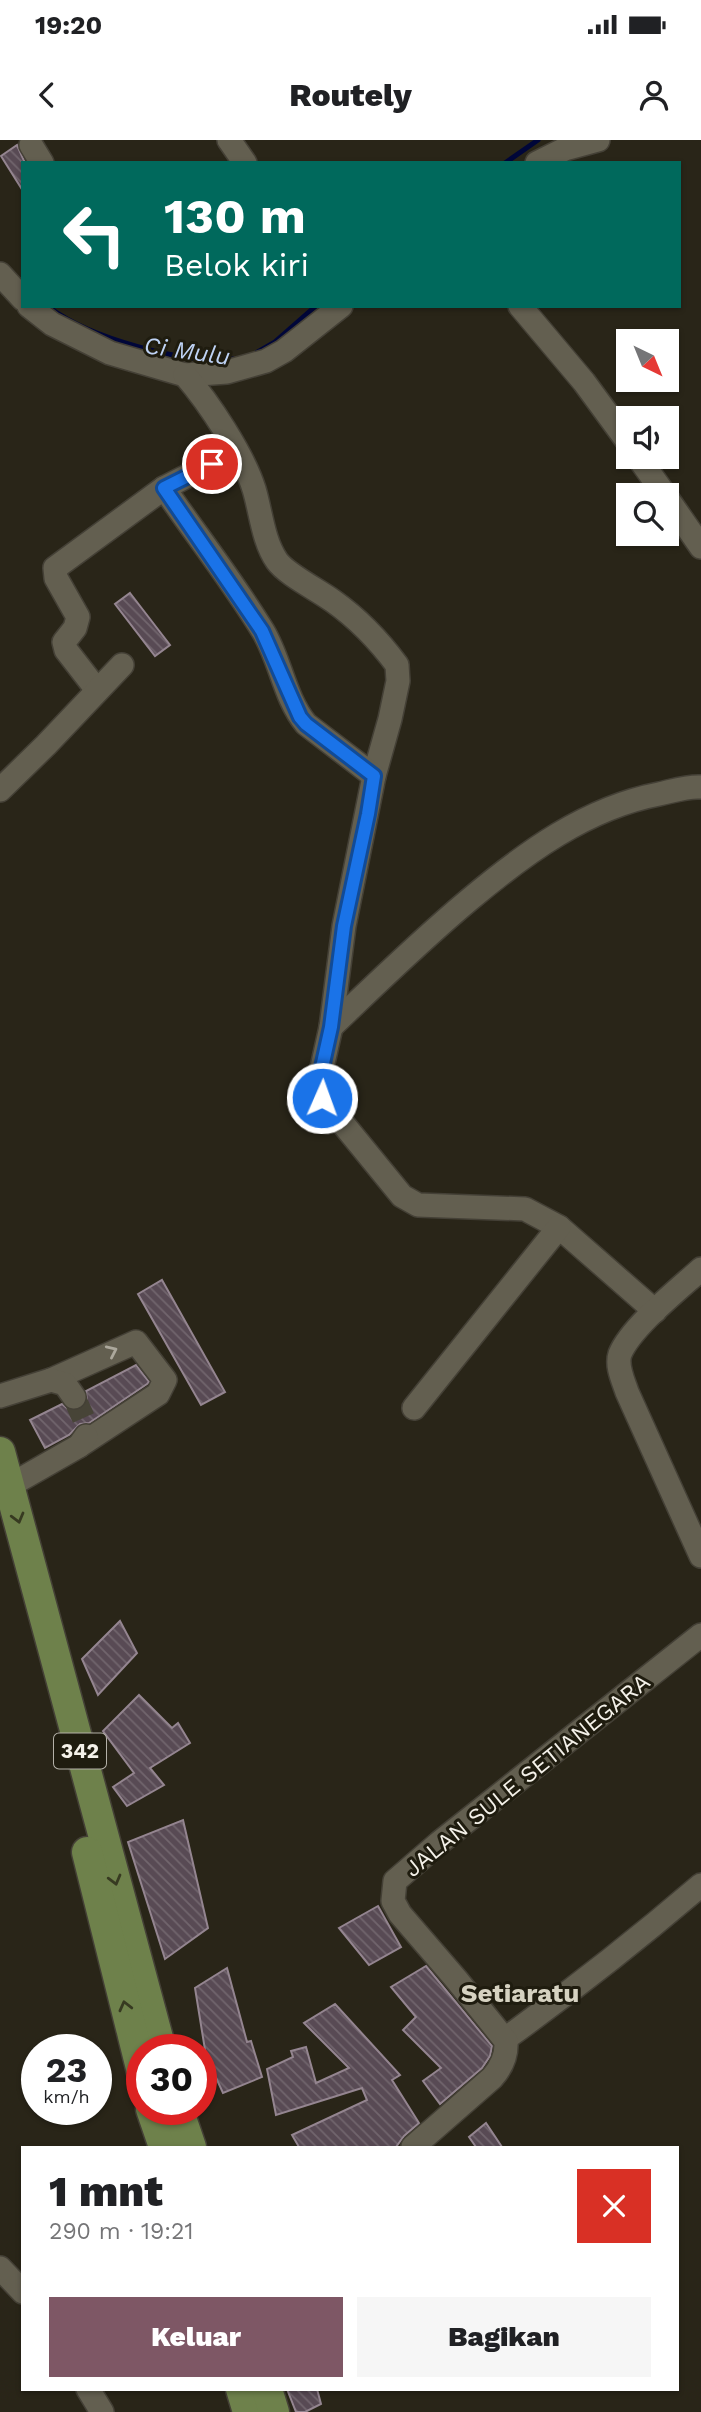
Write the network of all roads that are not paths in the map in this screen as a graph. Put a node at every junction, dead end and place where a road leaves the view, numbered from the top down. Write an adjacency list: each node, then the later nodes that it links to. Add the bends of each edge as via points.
1 (229, 140): 3 (street)
2 (591, 141): 4 (street)
3 (245, 161)
4 (541, 161)
5 (0, 274): 6 (street)
6 (21, 297)
7 (32, 308): 10 (street, via 52,324 110,353)
8 (338, 308): 10 (street, via 266,361 227,372)
9 (522, 308): 11 (street)
10 (185, 375): 12 (street)
11 (616, 426)
12 (236, 451): 13 (street); 18 (street, via 253,487 275,559 347,612 397,665 398,681)
13 (164, 488): 17 (street, via 54,570 78,617 64,642 66,650); 18 (street, via 262,631 300,717)
14 (679, 515): 15 (street)
15 (701, 547)
16 (122, 665): 17 (street)
17 (97, 690): 20 (street)
18 (374, 776): 21 (street, via 344,926)
19 (701, 787): 21 (street, via 639,797 552,837 419,942)
20 (0, 790)
21 (331, 1027): 22 (street, via 319,1081 322,1098 402,1196 428,1206 516,1207)
22 (559, 1227): 24 (street); 28 (street)
23 (701, 1269): 24 (street)
24 (655, 1311): 32 (street, via 620,1354 620,1370)
25 (51, 1380): 26 (street); 27 (street, via 65,1384); 30 (street, one-way to 30, via 136,1342 165,1380 158,1394 83,1436)
26 (0, 1396)
27 (74, 1397)
28 (414, 1408)
29 (0, 1452): 30 (main road, 342)
30 (9, 1486): 36 (main road, 342, one-way to 36)
31 (0, 1533): 35 (main road, 342, one-way to 31)
32 (701, 1556)
33 (701, 1635): 37 (street, JALAN SULE SETIANEGARA, via 395,1881 393,1901 400,1914)
34 (701, 1885): 37 (street)
35 (132, 2034)
36 (157, 2034)
37 (505, 2039): 42 (street, via 499,2070)
38 (156, 2125): 40 (main road)
39 (183, 2125): 41 (main road)
40 (164, 2146)
41 (191, 2146)
42 (414, 2146)
43 (0, 2268): 44 (street)
44 (21, 2290)
45 (89, 2391): 48 (street)
46 (242, 2391): 49 (main road)
47 (268, 2391): 50 (main road)
48 (103, 2412)
49 (248, 2412)
50 (274, 2412)

